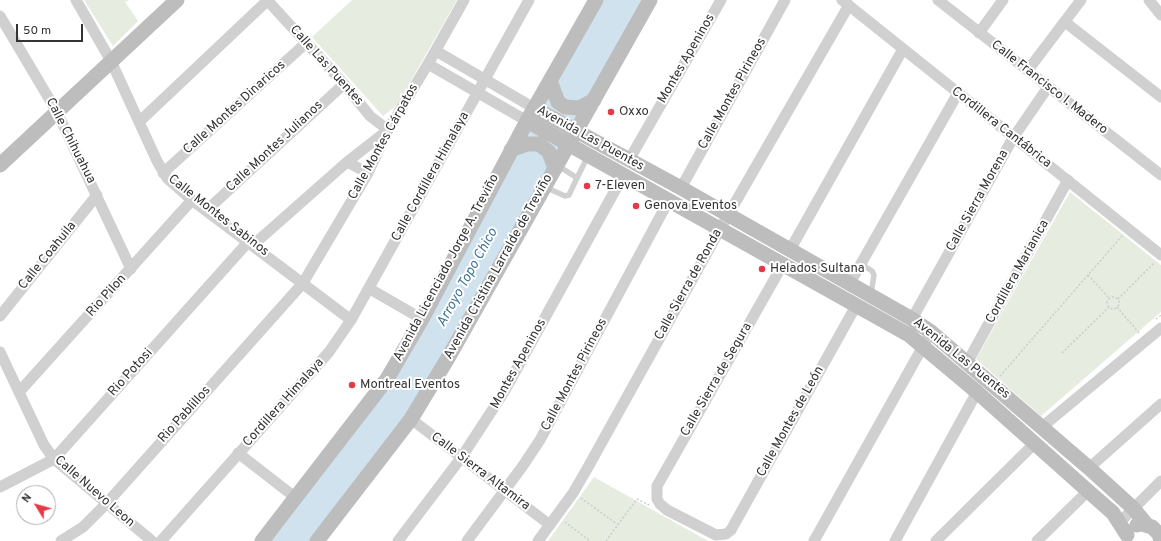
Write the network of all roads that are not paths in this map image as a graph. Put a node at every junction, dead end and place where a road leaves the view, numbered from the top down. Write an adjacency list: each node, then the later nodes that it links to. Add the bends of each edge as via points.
1 (76, 0): 22 (street, Calle Montes Sabinos)
2 (177, 0): 22 (main road)
3 (267, 0): 19 (street, Calle Las Puentes); 35 (street)
4 (464, 0): 21 (street, Calle Montes Cárpatos)
5 (529, 0): 25 (street, Calle Cordillera Himalaya)
6 (596, 0): 28 (main road, Avenida Licenciado Jorge A. Treviño)
7 (650, 0): 32 (main road, Avenida Cristina Larralde de Treviño)
8 (721, 0): 43 (street, Montes Apeninos)
9 (786, 0): 54 (street, Calle Montes Pirineos)
10 (938, 0): 18 (street, Calle Francisco I. Madero)
11 (1003, 0): 18 (street)
12 (1081, 0): 17 (street)
13 (1149, 0): 15 (street)
14 (846, 3): 20 (street, Cordillera Cantábrica); 59 (street, Calle Sierra de Ronda)
15 (1161, 15)
16 (0, 16): 34 (street, Calle Chihuahua)
17 (1065, 22): 24 (street); 31 (street)
18 (979, 33): 24 (street, Calle Francisco I. Madero)
19 (306, 43): 26 (street, Calle Las Puentes); 47 (street, Calle Montes Dinaricos)
20 (903, 49): 30 (street, Cordillera Cantábrica); 62 (street)
21 (436, 51): 23 (street, Calle Montes Cárpatos); 25 (street, Avenida Las Puentes)
22 (111, 61): 34 (main road); 35 (street, Calle Montes Sabinos)
23 (428, 64): 29 (street, Avenida Las Puentes); 37 (street, Calle Montes Cárpatos)
24 (1028, 70): 27 (street, Calle Francisco I. Madero)
25 (484, 78): 29 (street, Calle Cordillera Himalaya); 33 (street, Avenida Las Puentes)
26 (344, 84): 37 (street, Calle Las Puentes, via 370,116); 58 (street, Calle Montes Julianos)
27 (1048, 87): 39 (street, Calle Sierra Morena); 49 (street, Calle Francisco I. Madero)
28 (553, 88): 32 (main road, via 560,104 565,107 574,108); 33 (main road, Avenida Licenciado Jorge A. Treviño)
29 (477, 92): 36 (street, Avenida Las Puentes); 69 (street, Calle Cordillera Himalaya)
30 (958, 93): 39 (street, Cordillera Cantábrica); 65 (street)
31 (1161, 97)
32 (589, 104): 38 (main road, Avenida Cristina Larralde de Treviño)
33 (539, 111): 36 (main road, Avenida Licenciado Jorge A. Treviño); 38 (main road, Avenida Las Puentes)
34 (57, 112): 45 (main road); 55 (street, Calle Chihuahua)
35 (139, 122): 47 (street, Calle Montes Sabinos)
36 (532, 124): 40 (main road, Avenida Las Puentes); 41 (main road, Avenida Licenciado Jorge A. Treviño)
37 (388, 130): 44 (street, Rio Potosi); 48 (street, Calle Montes Cárpatos)
38 (574, 130): 40 (main road, Avenida Cristina Larralde de Treviño); 43 (main road, Avenida Las Puentes)
39 (1013, 138): 52 (street, Cordillera Cantábrica); 74 (street, Calle Sierra Morena)
40 (566, 144): 42 (main road, Avenida Las Puentes); 46 (main road, Avenida Cristina Larralde de Treviño)
41 (511, 150): 46 (main road, via 526,144 539,144); 73 (main road, Avenida Licenciado Jorge A. Treviño)
42 (588, 156): 50 (main road, Avenida Las Puentes); 51 (lane)
43 (629, 160): 54 (main road, Avenida Las Puentes)
44 (347, 162): 48 (street); 61 (street, Rio Potosi)
45 (0, 165)
46 (555, 165): 51 (lane); 53 (main road, Avenida Cristina Larralde de Treviño)
47 (163, 173): 56 (street, Calle Montes Sabinos)
48 (368, 173): 67 (street, Calle Montes Cárpatos)
49 (1161, 175)
50 (623, 176): 57 (main road, Avenida Las Puentes); 89 (street, Montes Apeninos, via 504,392)
51 (577, 178): 53 (lane, via 567,196)
52 (1068, 180): 63 (street, Cordillera Cantábrica); 81 (street, Cordillera Marianica)
53 (544, 187): 85 (main road, Avenida Cristina Larralde de Treviño)
54 (681, 188): 59 (main road, Avenida Las Puentes)
55 (96, 195): 66 (street, Calle Chihuahua); 72 (street, Calle Coahuila)
56 (192, 200): 58 (street, Calle Montes Sabinos); 66 (street, Rio Pilon)
57 (669, 200): 60 (main road, Avenida Las Puentes); 94 (street, Calle Montes Pirineos, via 558,408)
58 (207, 210): 61 (street, Calle Montes Sabinos)
59 (728, 215): 60 (street, Calle Sierra de Ronda); 62 (main road, Avenida Las Puentes)
60 (720, 229): 64 (main road, Avenida Las Puentes); 99 (street, Calle Sierra de Ronda, via 573,493)
61 (251, 243): 67 (street, Calle Montes Sabinos); 90 (street, Rio Potosi)
62 (790, 250): 68 (main road, Avenida Las Puentes)
63 (1159, 257)
64 (783, 264): 71 (main road, Avenida Las Puentes); 101 (street, Calle Sierra de Segura, via 657,486 656,503 710,533)
65 (861, 264): 68 (street); 70 (lane, via 872,271 874,276)
66 (131, 269): 82 (street, Rio Pilon)
67 (303, 283): 75 (street, Calle Montes Sabinos); 97 (street, Rio Pablillos)
68 (850, 283): 70 (main road, Avenida Las Puentes)
69 (370, 289): 73 (street); 75 (street, Calle Cordillera Himalaya)
70 (871, 295): 74 (main road, Avenida Las Puentes)
71 (857, 304): 78 (main road, Avenida Las Puentes, via 899,328); 101 (street, Calle Montes de León, via 731,530)
72 (0, 316)
73 (422, 319): 96 (main road, Avenida Licenciado Jorge A. Treviño, via 387,379)
74 (912, 319): 77 (main road, Avenida Las Puentes)
75 (351, 320): 80 (street, Calle Cordillera Himalaya)
76 (1158, 324): 86 (street)
77 (931, 332): 78 (street); 81 (main road, Avenida Las Puentes)
78 (922, 345): 83 (main road, Avenida Las Puentes); 111 (street)
79 (0, 352): 82 (street, Calle Nuevo Leon)
80 (329, 352): 88 (street, Cordillera Himalaya)
81 (967, 363): 86 (main road, Avenida Las Puentes)
82 (20, 392): 90 (street, Calle Nuevo Leon, via 44,444)
83 (977, 392): 87 (main road, Avenida Las Puentes); 112 (street)
84 (1161, 404): 91 (street)
85 (411, 419): 89 (street, Calle Sierra Altamira); 107 (main road, Avenida Cristina Larralde de Treviño)
86 (1042, 427): 91 (main road, Avenida Las Puentes)
87 (1035, 443): 95 (main road, Avenida Las Puentes); 113 (street)
88 (238, 454): 96 (street); 105 (street, Cordillera Himalaya)
89 (461, 458): 94 (street, Calle Sierra Altamira); 108 (street, Montes Apeninos)
90 (54, 459): 93 (street, Rio Potosi); 97 (street, Calle Nuevo Leon)
91 (1089, 468): 98 (main road, Avenida Las Puentes)
92 (1161, 481): 98 (street)
93 (0, 487)
94 (505, 491): 99 (street, Calle Sierra Altamira); 109 (street, Calle Montes Pirineos)
95 (1088, 491): 102 (main road, Avenida Las Puentes); 114 (street)
96 (296, 498): 106 (main road, Avenida Licenciado Jorge A. Treviño)
97 (107, 503): 103 (street, Rio Pablillos, via 83,527); 104 (street, Calle Nuevo Leon)
98 (1133, 508): 100 (main road, Avenida Las Puentes); 102 (street)
99 (553, 520): 110 (street, Calle Sierra de Ronda)
100 (1147, 525): 102 (main road, via 1138,525); 115 (main road, Avenida Las Puentes, via 1156,530)
101 (721, 535)
102 (1125, 536)
103 (61, 541)
104 (152, 541)
105 (161, 541)
106 (262, 541)
107 (317, 541)
108 (398, 541)
109 (467, 541)
110 (538, 541)
111 (814, 541)
112 (895, 541)
113 (936, 541)
114 (1037, 541)
115 (1161, 541)

